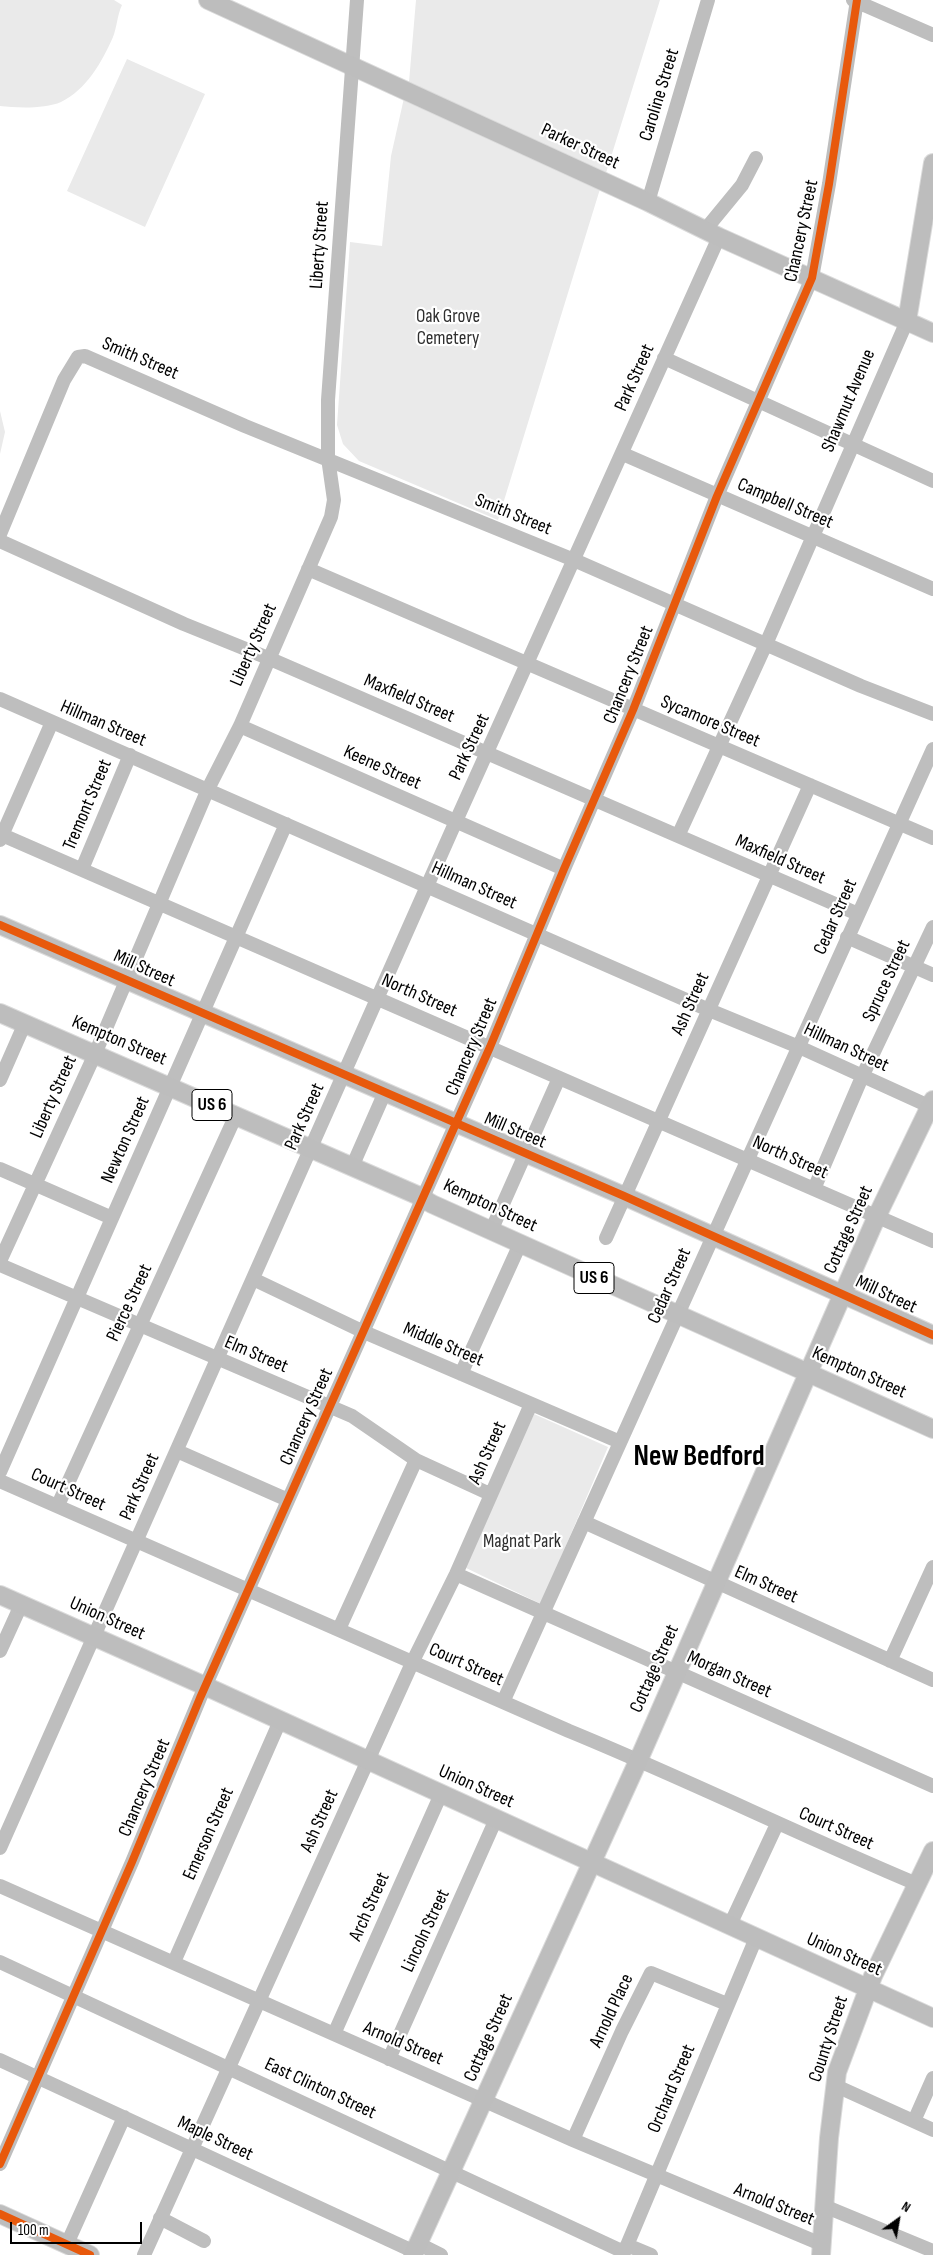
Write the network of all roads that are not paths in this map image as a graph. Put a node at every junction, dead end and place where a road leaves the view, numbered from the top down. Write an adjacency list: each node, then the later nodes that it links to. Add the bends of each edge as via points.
1 (208, 0): 6 (main road, Parker Street)
2 (357, 0): 6 (street, Liberty Street)
3 (708, 0): 9 (street, Caroline Street)
4 (856, 1): 5 (street); 11 (street, Chancery Street)
5 (933, 36)
6 (352, 66): 9 (main road, Parker Street); 18 (street, Liberty Street, via 328,400)
7 (756, 158): 10 (street, Park Street)
8 (933, 163): 12 (main road, Shawmut Avenue)
9 (648, 202): 10 (main road, Parker Street)
10 (712, 234): 11 (main road, Parker Street); 14 (street, Park Street)
11 (812, 278): 12 (main road, Parker Street); 15 (street, Chancery Street)
12 (907, 321): 13 (main road, Parker Street); 16 (street, Shawmut Avenue)
13 (933, 334)
14 (664, 358): 15 (street); 17 (street, Park Street)
15 (758, 402): 16 (street); 20 (street, Chancery Street)
16 (853, 444): 19 (street); 22 (street, Shawmut Avenue)
17 (623, 454): 20 (street, Campbell Street); 24 (street, Park Street)
18 (328, 458): 21 (street, Smith Street, via 244,426 85,356 78,357 64,380); 24 (street, Smith Street); 25 (street, Liberty Street, via 334,506)
19 (933, 482)
20 (717, 496): 22 (street, Campbell Street); 27 (street, Chancery Street)
21 (0, 534)
22 (814, 536): 26 (street, Campbell Street); 28 (street, Shawmut Avenue)
23 (0, 541): 29 (street, Maxfield Street)
24 (574, 560): 27 (street, Smith Street); 30 (street, Park Street)
25 (308, 570): 29 (street, Liberty Street); 30 (street, Sycamore Street)
26 (933, 589)
27 (674, 604): 28 (street, Smith Street); 32 (street, Chancery Street)
28 (766, 644): 33 (street, Smith Street); 36 (street)
29 (268, 658): 35 (street, Liberty Street); 38 (street, Maxfield Street)
30 (528, 664): 32 (street, Sycamore Street); 38 (street, Park Street)
31 (0, 699): 34 (street, Hillman Street)
32 (633, 710): 36 (street, Sycamore Street); 42 (street, Chancery Street)
33 (933, 714)
34 (52, 722): 39 (street, Hillman Street); 46 (street)
35 (240, 726): 41 (street, Liberty Street); 43 (street, Keene Street)
36 (719, 745): 40 (street, Sycamore Street); 47 (street)
37 (933, 749): 44 (street, Cedar Street)
38 (488, 753): 42 (street, Maxfield Street); 43 (street, Park Street)
39 (130, 756): 41 (street, Hillman Street); 49 (street, Tremont Street)
40 (810, 785): 44 (street, Sycamore Street); 51 (street, Ash Street)
41 (208, 790): 45 (street, Hillman Street); 53 (street, Liberty Street)
42 (595, 801): 47 (street, Maxfield Street); 50 (street, Chancery Street)
43 (456, 821): 50 (street, Keene Street); 52 (street, Park Street)
44 (899, 822): 48 (street, Sycamore Street); 54 (street, Cedar Street)
45 (286, 824): 52 (street, Hillman Street); 58 (street, Newton Street)
46 (1, 836): 49 (street, North Street)
47 (678, 836): 51 (street, Maxfield Street)
48 (933, 838)
49 (82, 869): 53 (street, North Street)
50 (564, 869): 57 (street, Chancery Street)
51 (768, 876): 54 (street, Maxfield Street); 64 (street, Ash Street)
52 (428, 886): 57 (street, Hillman Street); 63 (street, Park Street)
53 (160, 904): 58 (street, North Street); 62 (street, Liberty Street)
54 (858, 914): 59 (street, Cedar Street)
55 (0, 925): 62 (main road, Mill Street)
56 (933, 927): 60 (street, Spruce Street)
57 (538, 935): 64 (street, Hillman Street); 68 (street, Chancery Street)
58 (237, 937): 63 (street, North Street); 66 (street, Newton Street)
59 (847, 937): 60 (street); 69 (street, Cedar Street)
60 (915, 967): 61 (street); 72 (street, Spruce Street)
61 (933, 975)
62 (127, 980): 66 (main road, Mill Street); 70 (street, Liberty Street)
63 (378, 998): 68 (street, North Street); 71 (street, Park Street)
64 (709, 1010): 69 (street, Hillman Street); 79 (street, Ash Street)
65 (0, 1013): 67 (main road, Kempton Street / US 6)
66 (203, 1013): 71 (main road, Mill Street); 75 (street, Newton Street)
67 (25, 1024): 70 (main road, Kempton Street / US 6); 74 (street)
68 (490, 1047): 73 (street, North Street); 80 (street, Chancery Street)
69 (799, 1047): 72 (street, Hillman Street); 83 (street, Cedar Street)
70 (94, 1054): 75 (main road, Kempton Street / US 6); 86 (street, Liberty Street)
71 (344, 1074): 76 (main road, Mill Street); 81 (street, Park Street)
72 (862, 1077): 77 (street, Hillman Street); 87 (street, Spruce Street)
73 (559, 1078): 79 (street, North Street); 82 (street)
74 (0, 1080)
75 (170, 1086): 78 (main road, Kempton Street / US 6); 91 (street, Newton Street)
76 (385, 1092): 80 (main road, Mill Street); 84 (street)
77 (932, 1105): 90 (main road, Cottage Street)
78 (236, 1115): 81 (main road, Kempton Street / US 6); 102 (street, Pierce Street)
79 (659, 1121): 83 (street, North Street); 88 (street, Ash Street)
80 (457, 1123): 82 (main road, Mill Street); 89 (street, Chancery Street)
81 (312, 1148): 84 (main road, Kempton Street / US 6); 98 (street, Park Street)
82 (525, 1153): 88 (main road, Mill Street); 92 (street)
83 (747, 1160): 87 (street, North Street); 93 (street, Cedar Street)
84 (352, 1166): 89 (main road, Kempton Street / US 6)
85 (0, 1170): 86 (street)
86 (35, 1185): 91 (street); 97 (street, Liberty Street)
87 (814, 1189): 90 (street, North Street)
88 (624, 1196): 93 (main road, Mill Street); 94 (street, Ash Street)
89 (424, 1199): 92 (main road, Kempton Street / US 6); 103 (street, Chancery Street)
90 (877, 1216): 95 (street, North Street); 99 (main road, Cottage Street)
91 (112, 1218): 100 (street, Newton Street)
92 (491, 1231): 96 (main road, Kempton Street / US 6)
93 (713, 1235): 99 (main road, Mill Street); 101 (street, Cedar Street)
94 (606, 1238)
95 (933, 1241)
96 (520, 1244): 101 (main road, Kempton Street / US 6); 106 (street)
97 (0, 1263): 100 (street, Elm Street)
98 (253, 1279): 103 (street, Middle Street); 105 (street, Park Street)
99 (844, 1294): 104 (main road, Mill Street); 107 (main road, Cottage Street)
100 (77, 1298): 102 (street, Elm Street); 114 (street, Newton Street)
101 (677, 1314): 107 (main road, Kempton Street / US 6); 111 (street, Cedar Street)
102 (140, 1326): 105 (street, Elm Street); 118 (street, Pierce Street)
103 (364, 1332): 106 (street, Middle Street); 109 (street, Chancery Street)
104 (933, 1334)
105 (217, 1359): 109 (street, Elm Street); 112 (street, Park Street)
106 (462, 1374): 108 (street, Middle Street)
107 (809, 1374): 110 (main road, Kempton Street / US 6); 123 (main road, Cottage Street)
108 (530, 1404): 111 (street, Middle Street); 116 (street, Ash Street)
109 (330, 1406): 113 (street, Elm Street, via 365,1423); 117 (street, Chancery Street)
110 (933, 1429)
111 (620, 1442): 119 (street, Cedar Street)
112 (177, 1451): 117 (street); 120 (street, Park Street)
113 (416, 1460): 116 (street, Elm Street); 129 (street)
114 (0, 1472)
115 (0, 1481): 118 (street, Court Street)
116 (490, 1494): 122 (street, Ash Street)
117 (288, 1500): 125 (street, Chancery Street)
118 (58, 1505): 120 (street, Court Street)
119 (584, 1522): 123 (street, Elm Street); 128 (street, Cedar Street)
120 (136, 1541): 125 (street, Court Street); 130 (street, Park Street)
121 (933, 1567): 124 (street)
122 (456, 1574): 128 (street, Morgan Street); 132 (street, Ash Street)
123 (716, 1583): 133 (street, Elm Street); 134 (main road, Cottage Street)
124 (929, 1584): 133 (street)
125 (249, 1590): 129 (street, Court Street); 136 (street, Chancery Street)
126 (0, 1596): 127 (main road, Union Street)
127 (21, 1605): 130 (main road, Union Street); 131 (street)
128 (542, 1612): 134 (street, Morgan Street); 137 (street, Cedar Street)
129 (339, 1629): 132 (street, Court Street)
130 (94, 1636): 136 (main road, Union Street); 145 (street, Park Street)
131 (0, 1651)
132 (413, 1661): 137 (street, Court Street); 140 (street, Ash Street)
133 (890, 1661): 135 (street, Elm Street)
134 (677, 1672): 139 (main road, Cottage Street); 141 (street, Morgan Street)
135 (933, 1680)
136 (205, 1686): 138 (main road, Union Street); 151 (street, Chancery Street)
137 (503, 1702): 139 (street, Court Street)
138 (280, 1721): 140 (main road, Union Street); 154 (street, Emerson Street)
139 (638, 1759): 144 (street, Court Street); 147 (main road, Cottage Street)
140 (368, 1761): 142 (main road, Union Street); 157 (street, Ash Street)
141 (933, 1786)
142 (441, 1794): 143 (main road, Union Street); 160 (street, Arch Street)
143 (496, 1819): 147 (main road, Union Street); 161 (street, Lincoln Street)
144 (777, 1824): 148 (street, Court Street); 150 (street)
145 (0, 1848)
146 (933, 1851): 148 (main road, County Street)
147 (591, 1862): 150 (main road, Union Street); 167 (main road, Cottage Street)
148 (917, 1884): 155 (main road, County Street)
149 (0, 1886): 151 (street, Arnold Street)
150 (730, 1925): 152 (main road, Union Street)
151 (102, 1930): 154 (street, Arnold Street); 156 (street, Chancery Street)
152 (756, 1938): 155 (main road, Union Street); 158 (street, Orchard Street)
153 (0, 1962): 156 (street, East Clinton Street)
154 (174, 1962): 157 (street, Arnold Street)
155 (868, 1989): 159 (main road, Union Street); 166 (main road, County Street)
156 (74, 1995): 163 (street, East Clinton Street); 164 (street, Chancery Street)
157 (260, 2000): 160 (street, Arnold Street); 163 (street, Ash Street)
158 (727, 2004): 171 (street, Arnold Place, via 651,1973); 175 (street, Orchard Street)
159 (933, 2018)
160 (334, 2034): 161 (street, Arnold Street)
161 (389, 2059): 167 (street, Arnold Street)
162 (0, 2060): 164 (street, Maple Street)
163 (230, 2067): 172 (street, Ash Street); 174 (street, East Clinton Street)
164 (38, 2078): 168 (street, Maple Street); 173 (street, Chancery Street)
165 (933, 2078): 169 (street)
166 (834, 2085): 169 (street); 176 (main road, County Street)
167 (484, 2100): 171 (street, Arnold Street); 174 (main road, Cottage Street)
168 (124, 2117): 172 (street, Maple Street); 180 (street)
169 (914, 2121): 170 (street)
170 (933, 2130)
171 (573, 2140): 175 (street, Arnold Street)
172 (193, 2149): 178 (street, Ash Street); 181 (street, Maple Street)
173 (0, 2164)
174 (451, 2172): 181 (main road, Cottage Street); 182 (street, East Clinton Street)
175 (656, 2176): 182 (street, Orchard Street); 183 (street, Arnold Street)
176 (824, 2206): 183 (main road, County Street); 184 (street)
177 (0, 2214): 180 (main road)
178 (160, 2218): 179 (street); 186 (street, Ash Street)
179 (204, 2240)
180 (67, 2244): 185 (main road)
181 (416, 2250): 187 (street, Maple Street)
182 (625, 2250): 188 (street, East Clinton Street)
183 (821, 2250)
184 (933, 2251)
185 (90, 2255)
186 (144, 2255)
187 (441, 2255)
188 (650, 2255)

